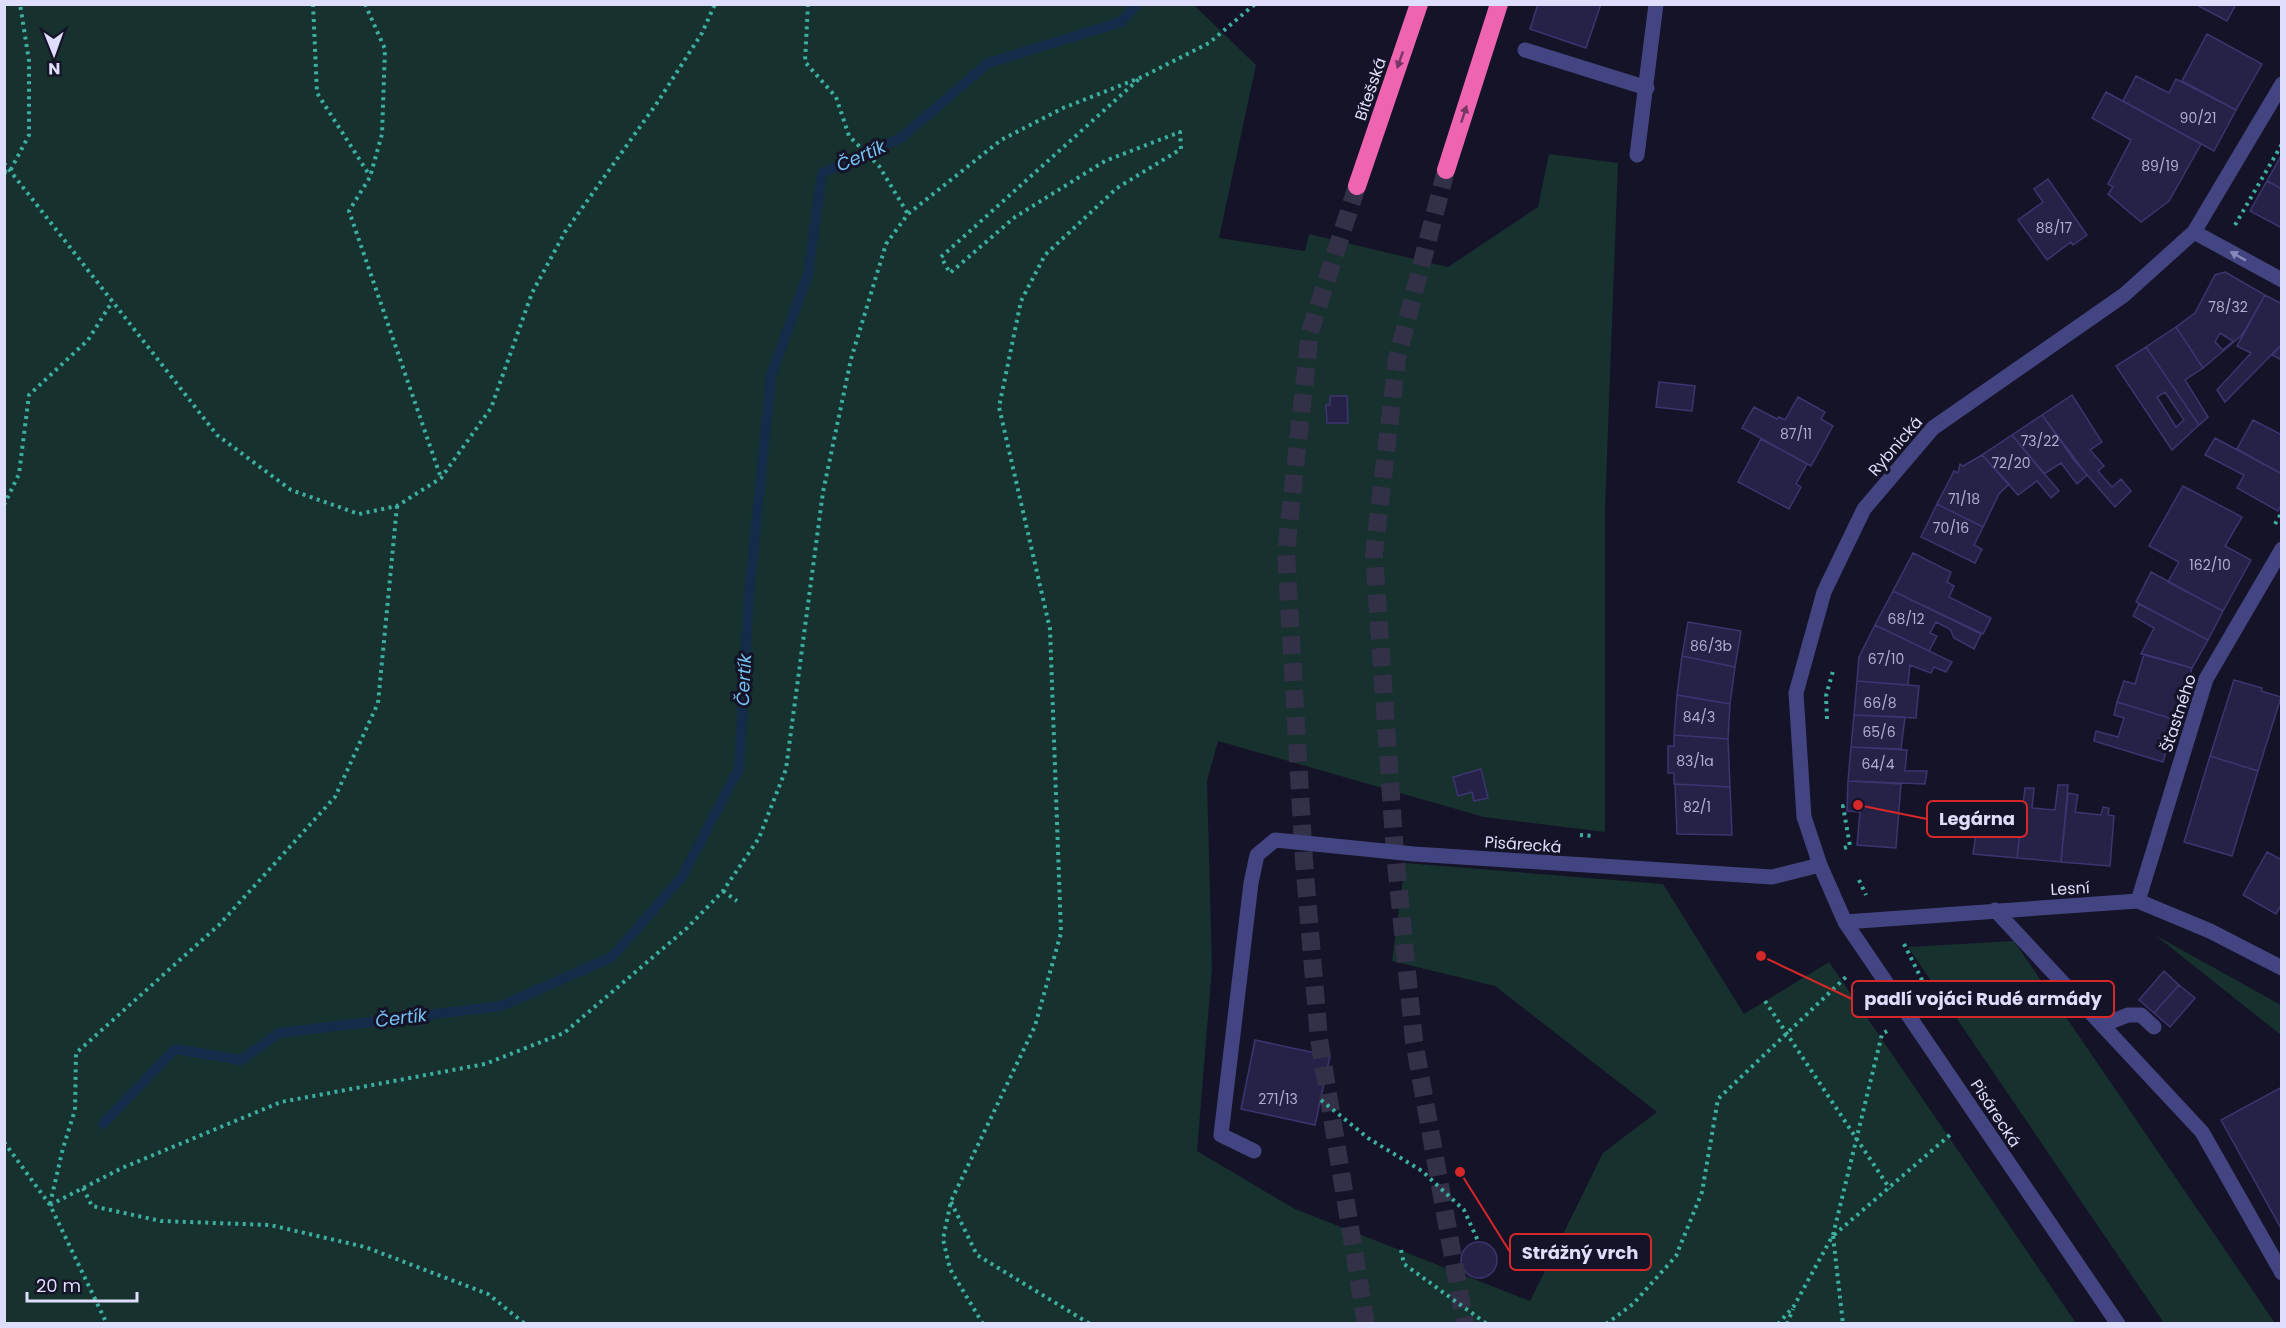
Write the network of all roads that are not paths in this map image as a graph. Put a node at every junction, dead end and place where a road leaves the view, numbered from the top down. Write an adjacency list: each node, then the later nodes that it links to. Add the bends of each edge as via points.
1 (1419, 4): 9 (highway, Bítešská, one-way to 9)
2 (1499, 4): 8 (highway, one-way to 2)
3 (1656, 4): 6 (street)
4 (1525, 50): 6 (street)
5 (2282, 84): 10 (street, Rybnická)
6 (1647, 88): 7 (street)
7 (1637, 155)
8 (1446, 170)
9 (1357, 186)
10 (2194, 232): 11 (street, one-way to 10); 13 (street, Rybnická, via 2124,296 1933,428 1864,509 1824,592 1796,693 1804,817)
11 (2282, 280)
12 (2282, 549): 14 (street, Šťastného, via 2206,679)
13 (1820, 865): 16 (street, Rybnická); 20 (street, Pisárecká, via 1772,877 1414,854 1275,840 1257,855 1251,883 1221,1135)
14 (2138, 902): 15 (street, Lesní); 17 (street, Lesní, via 2210,931)
15 (1995, 910): 16 (street, Lesní); 18 (street)
16 (1845, 922): 22 (street, Pisárecká)
17 (2282, 968)
18 (2102, 1025): 19 (street, via 2128,1015 2141,1015); 21 (street, via 2202,1132)
19 (2154, 1027)
20 (1254, 1151)
21 (2282, 1273)
22 (2118, 1323)

